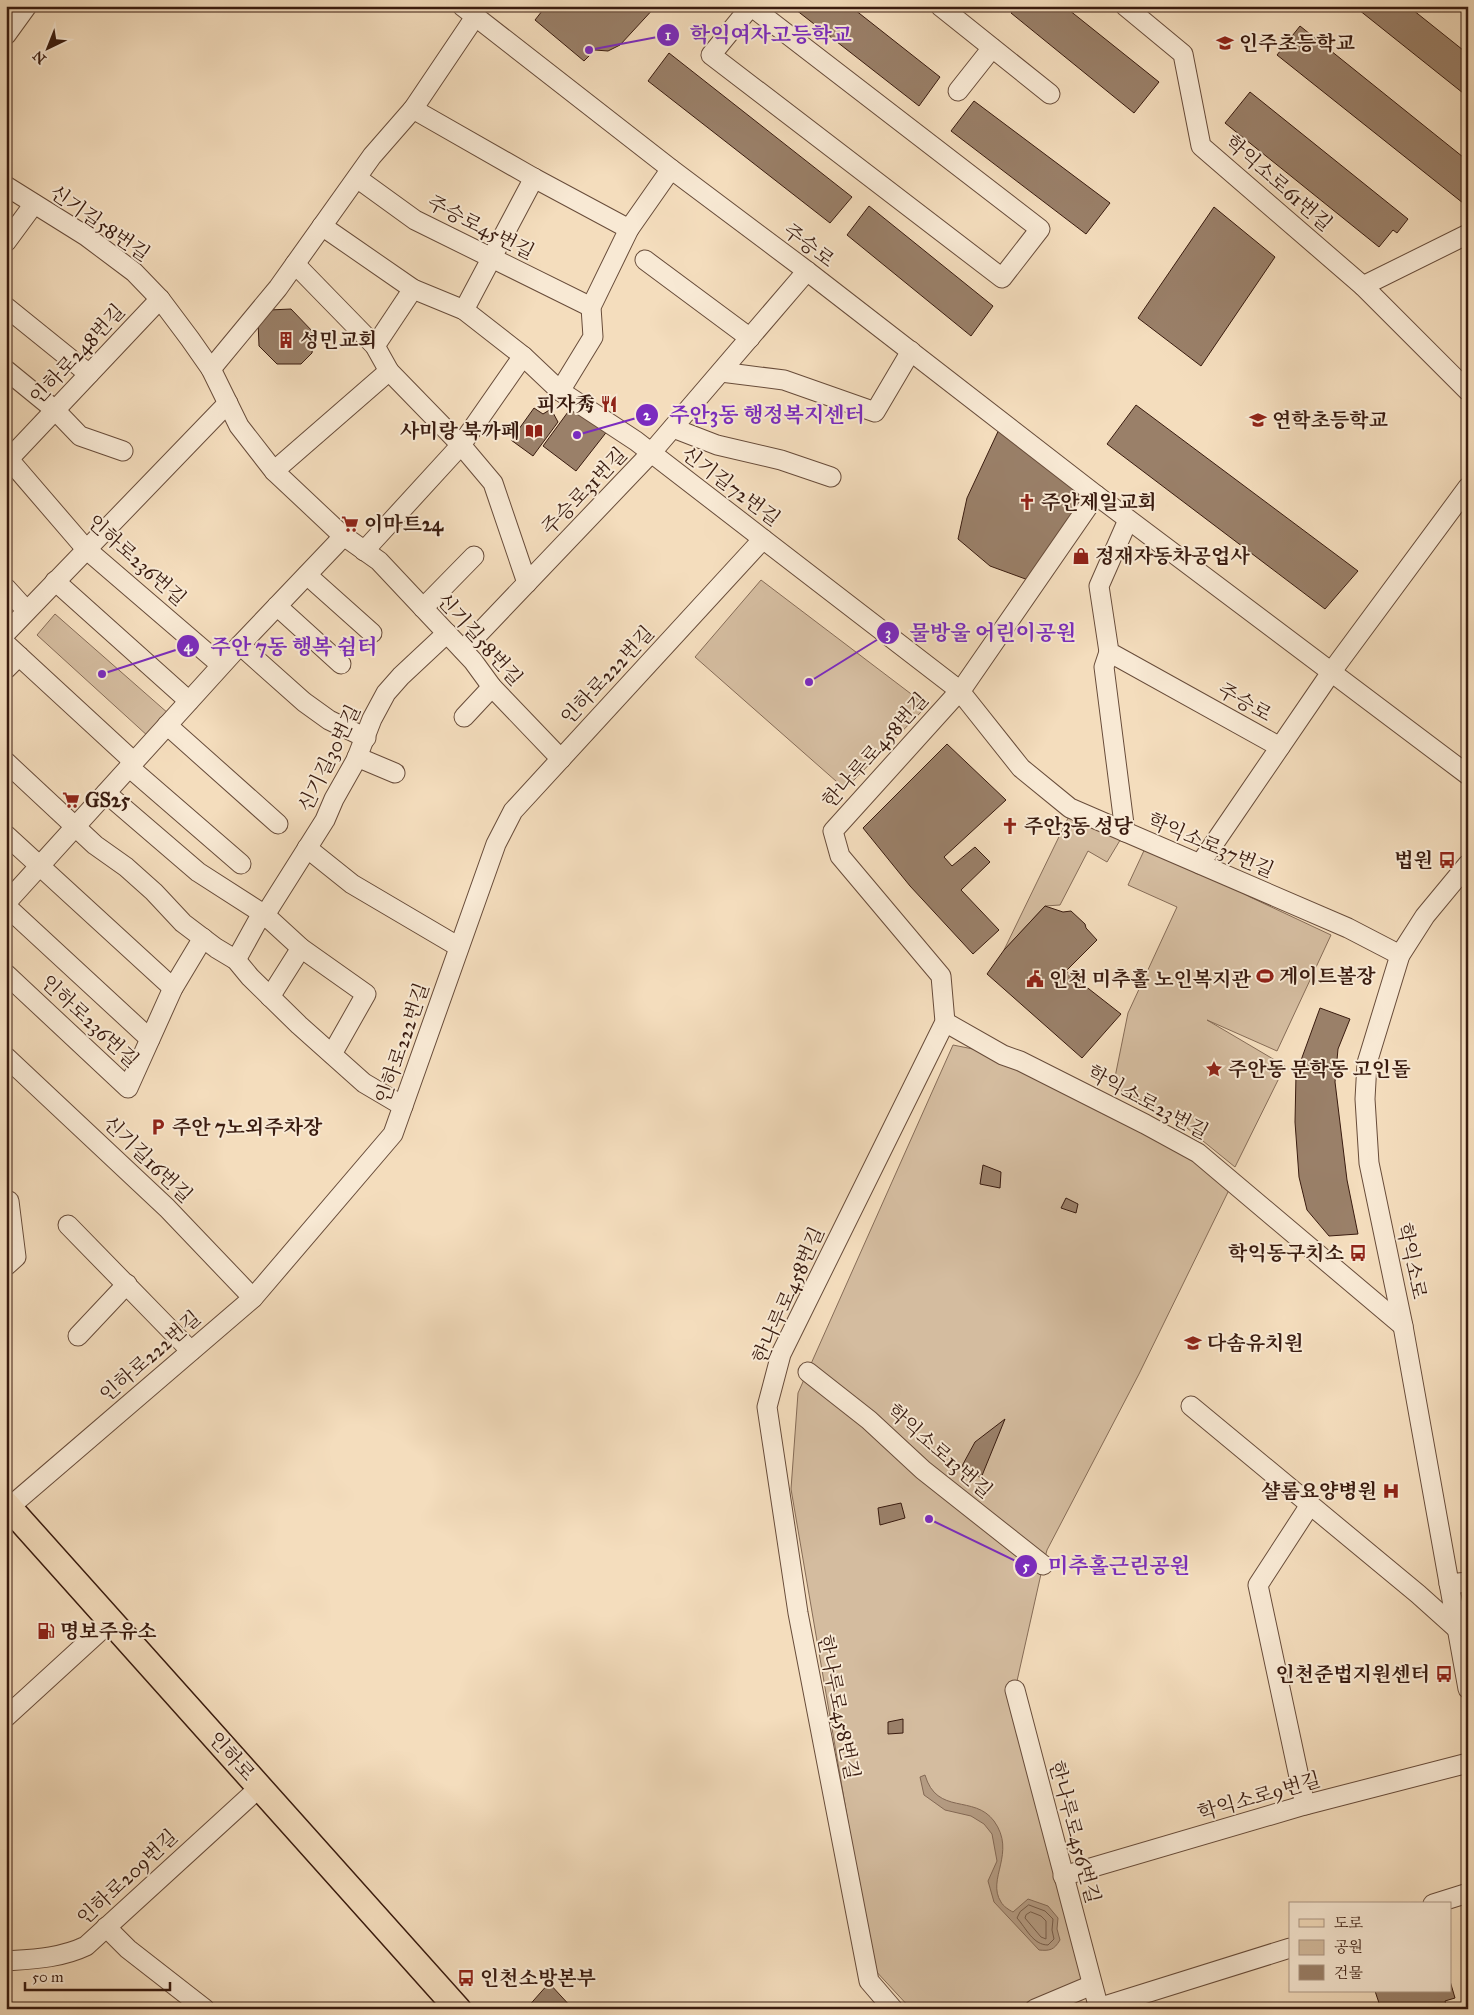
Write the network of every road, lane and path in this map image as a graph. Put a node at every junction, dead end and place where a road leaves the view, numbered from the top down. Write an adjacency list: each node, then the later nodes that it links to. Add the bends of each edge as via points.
1 (27, 6): 6 (street)
2 (752, 6): 2 (street, via 711,55 1002,278 1040,229)
3 (940, 6): 7 (street)
4 (1126, 6): 24 (street, 학익소로61번길, via 1184,54 1201,146)
5 (468, 12): 10 (street); 11 (street, 주승로)
6 (6, 35)
7 (992, 48): 8 (street); 9 (street)
8 (958, 91)
9 (1050, 94)
10 (413, 109): 12 (street); 13 (street)
11 (671, 169): 17 (street); 23 (street, 주승로)
12 (357, 178): 16 (street); 20 (street, 주승로45번길, via 415,220)
13 (534, 178): 17 (street); 20 (street)
14 (6, 186): 15 (street, 신기길58번길)
15 (34, 204): 19 (street); 26 (street, 신기길58번길, via 86,236 134,272)
16 (322, 226): 22 (street); 25 (street, 신기길72번길)
17 (629, 229): 27 (street)
18 (1468, 234): 24 (street)
19 (6, 242)
20 (491, 257): 27 (street, 주승로45번길); 29 (street)
21 (645, 260): 30 (street)
22 (295, 264): 31 (street); 34 (street)
23 (807, 271): 30 (street, 주승로31번길); 32 (street, 주승로)
24 (1363, 286): 40 (street, 학익소로61번길)
25 (413, 289): 29 (street, 신기길72번길); 31 (street)
26 (160, 299): 34 (street, 신기길58번길); 38 (street, 인하로248번길)
27 (590, 307): 39 (street, via 593,337)
28 (6, 308): 38 (street)
29 (464, 310): 33 (street, 신기길72번길)
30 (750, 338): 37 (street, 주승로31번길)
31 (375, 346): 36 (street)
32 (911, 351): 37 (street, via 875,412 784,380); 51 (street, 주승로)
33 (523, 356): 39 (street, 신기길72번길); 44 (street)
34 (211, 369): 41 (street, 신기길58번길)
35 (6, 370): 42 (street)
36 (389, 371): 44 (street); 48 (street)
37 (721, 372): 43 (street, 주승로31번길)
38 (89, 374): 42 (street, 인하로248번길)
39 (560, 391): 46 (street, 신기길72번길)
40 (1468, 391)
41 (228, 403): 48 (street, 신기길58번길, via 239,426); 55 (street)
42 (55, 410): 45 (street, via 80,436); 47 (street, 인하로248번길)
43 (673, 428): 46 (street, 주승로31번길); 49 (street, via 717,445)
44 (461, 445): 56 (street); 60 (street, 주승로31번길, via 494,483)
45 (123, 452)
46 (651, 454): 54 (street, 신기길72번길); 60 (street, 주승로31번길)
47 (7, 459): 55 (street, 인하로236번길)
48 (274, 471): 53 (street, 신기길58번길)
49 (831, 476)
50 (1468, 487): 74 (street)
51 (1096, 495): 52 (street, 주승로); 76 (street)
52 (1128, 520): 70 (street, via 1099,586); 74 (street, 주승로)
53 (341, 534): 56 (street, 신기길58번길); 58 (street, via 339,541)
54 (763, 539): 76 (street, 신기길72번길); 83 (street, 인하로222번길)
55 (86, 548): 59 (street); 73 (street, 인하로236번길)
56 (364, 551): 63 (street, 신기길58번길, via 379,561)
57 (474, 556): 63 (street)
58 (307, 575): 62 (street); 67 (street)
59 (55, 581): 64 (street); 77 (street)
60 (527, 583): 69 (street, 주승로31번길)
61 (6, 588): 64 (street)
62 (277, 606): 68 (street); 72 (street)
63 (423, 608): 66 (street, 신기길58번길)
64 (26, 610): 65 (street)
65 (6, 633)
66 (447, 633): 69 (street, 신기길58번길); 80 (street, 신기길30번길, via 386,693)
67 (372, 634)
68 (240, 645): 73 (street); 80 (street, via 304,702 330,720)
69 (463, 650): 75 (street, 신기길58번길)
70 (1109, 652): 81 (street, 주승로); 91 (street, via 1104,666)
71 (11, 657): 85 (street)
72 (341, 664)
73 (221, 665): 77 (street)
74 (1332, 671): 81 (street, 주승로); 87 (street, 주승로)
75 (492, 687): 78 (street); 83 (street, 신기길58번길)
76 (959, 690): 91 (street, 학익소로37번길, via 1022,768 1070,808); 108 (street, 한나루로458번길, via 833,831 840,856 941,976)
77 (189, 701): 79 (street)
78 (464, 717)
79 (167, 725): 85 (street); 89 (street)
80 (366, 738): 82 (street, 신기길30번길)
81 (1280, 747): 95 (street)
82 (357, 757): 86 (street); 93 (street, 신기길30번길)
83 (561, 759): 101 (street, 인하로222번길, via 513,812 496,844)
84 (6, 762): 90 (street)
85 (132, 764): 88 (street); 94 (street)
86 (395, 773)
87 (1468, 775)
88 (106, 793): 90 (street); 99 (street, via 198,872)
89 (278, 824)
90 (76, 826): 97 (street); 100 (street)
91 (1125, 832): 95 (street, 학익소로37번길)
92 (6, 835): 97 (street)
93 (307, 848): 99 (street, 신기길30번길); 101 (street, via 352,884)
94 (241, 864)
95 (1200, 864): 103 (street, 학익소로37번길, via 1348,928)
96 (1468, 864): 103 (street, 학익소로, via 1426,916)
97 (40, 866): 98 (street); 106 (street)
98 (6, 904): 109 (street)
99 (265, 915): 102 (street); 104 (street, 신기길30번길, via 257,922)
100 (203, 938): 104 (street); 106 (street, 인하로236번길)
101 (460, 947): 112 (street, 인하로222번길)
102 (301, 948): 107 (street); 110 (street, via 366,994)
103 (1400, 955): 118 (street, 학익소로, via 1367,1063 1365,1099 1369,1163)
104 (236, 960): 107 (street)
105 (6, 974): 109 (street, 인하로236번길, via 128,1088)
106 (172, 988): 109 (street, 인하로236번길)
107 (270, 997): 110 (street)
108 (945, 1022): 118 (street, 학익소로23번길, via 1003,1055 1198,1153); 146 (street, 한나루로458번길, via 781,1354 767,1407 798,1613 869,1981)
109 (150, 1039)
110 (332, 1054): 112 (street, via 364,1082)
111 (6, 1057): 117 (street, 신기길16번길, via 160,1201)
112 (403, 1106): 117 (street, 인하로222번길, via 393,1134)
113 (9, 1201): 115 (street, via 16,1257)
114 (68, 1225): 116 (street)
115 (6, 1266)
116 (127, 1284): 119 (street); 120 (street)
117 (253, 1298): 120 (street, 인하로222번길)
118 (1403, 1326): 127 (street, 학익소로)
119 (78, 1336)
120 (191, 1351): 124 (street, 인하로222번길)
121 (808, 1372): 125 (street, 학익소로13번길, via 869,1420 923,1470)
122 (1191, 1406): 123 (street)
123 (1310, 1505): 129 (street); 135 (street, via 1258,1585)
124 (7, 1507): 128 (main road, 인하로)
125 (1043, 1565)
126 (1468, 1582): 127 (street)
127 (1449, 1584): 129 (street, 학익소로)
128 (111, 1621): 132 (street); 134 (main road, 인하로)
129 (1457, 1629): 130 (street, 학익소로)
130 (1468, 1689)
131 (1015, 1690): 136 (street, 한나루로456번길)
132 (6, 1717)
133 (1468, 1763): 135 (street, 학익소로9번길)
134 (260, 1787): 139 (street, 인하로209번길); 145 (main road, 인하로)
135 (1305, 1805): 136 (street, 학익소로9번길)
136 (1063, 1876): 142 (street, 한나루로456번길)
137 (1468, 1893): 138 (street)
138 (1439, 1902)
139 (106, 1927): 141 (street, 인하로209번길, via 86,1946 74,1952); 144 (street, via 128,1950)
140 (1289, 1948): 143 (street)
141 (6, 1961)
142 (1092, 1985): 143 (street, 한나루로456번길); 147 (street)
143 (1098, 2008)
144 (204, 2009)
145 (458, 2009)
146 (893, 2009)
147 (1035, 2009)

